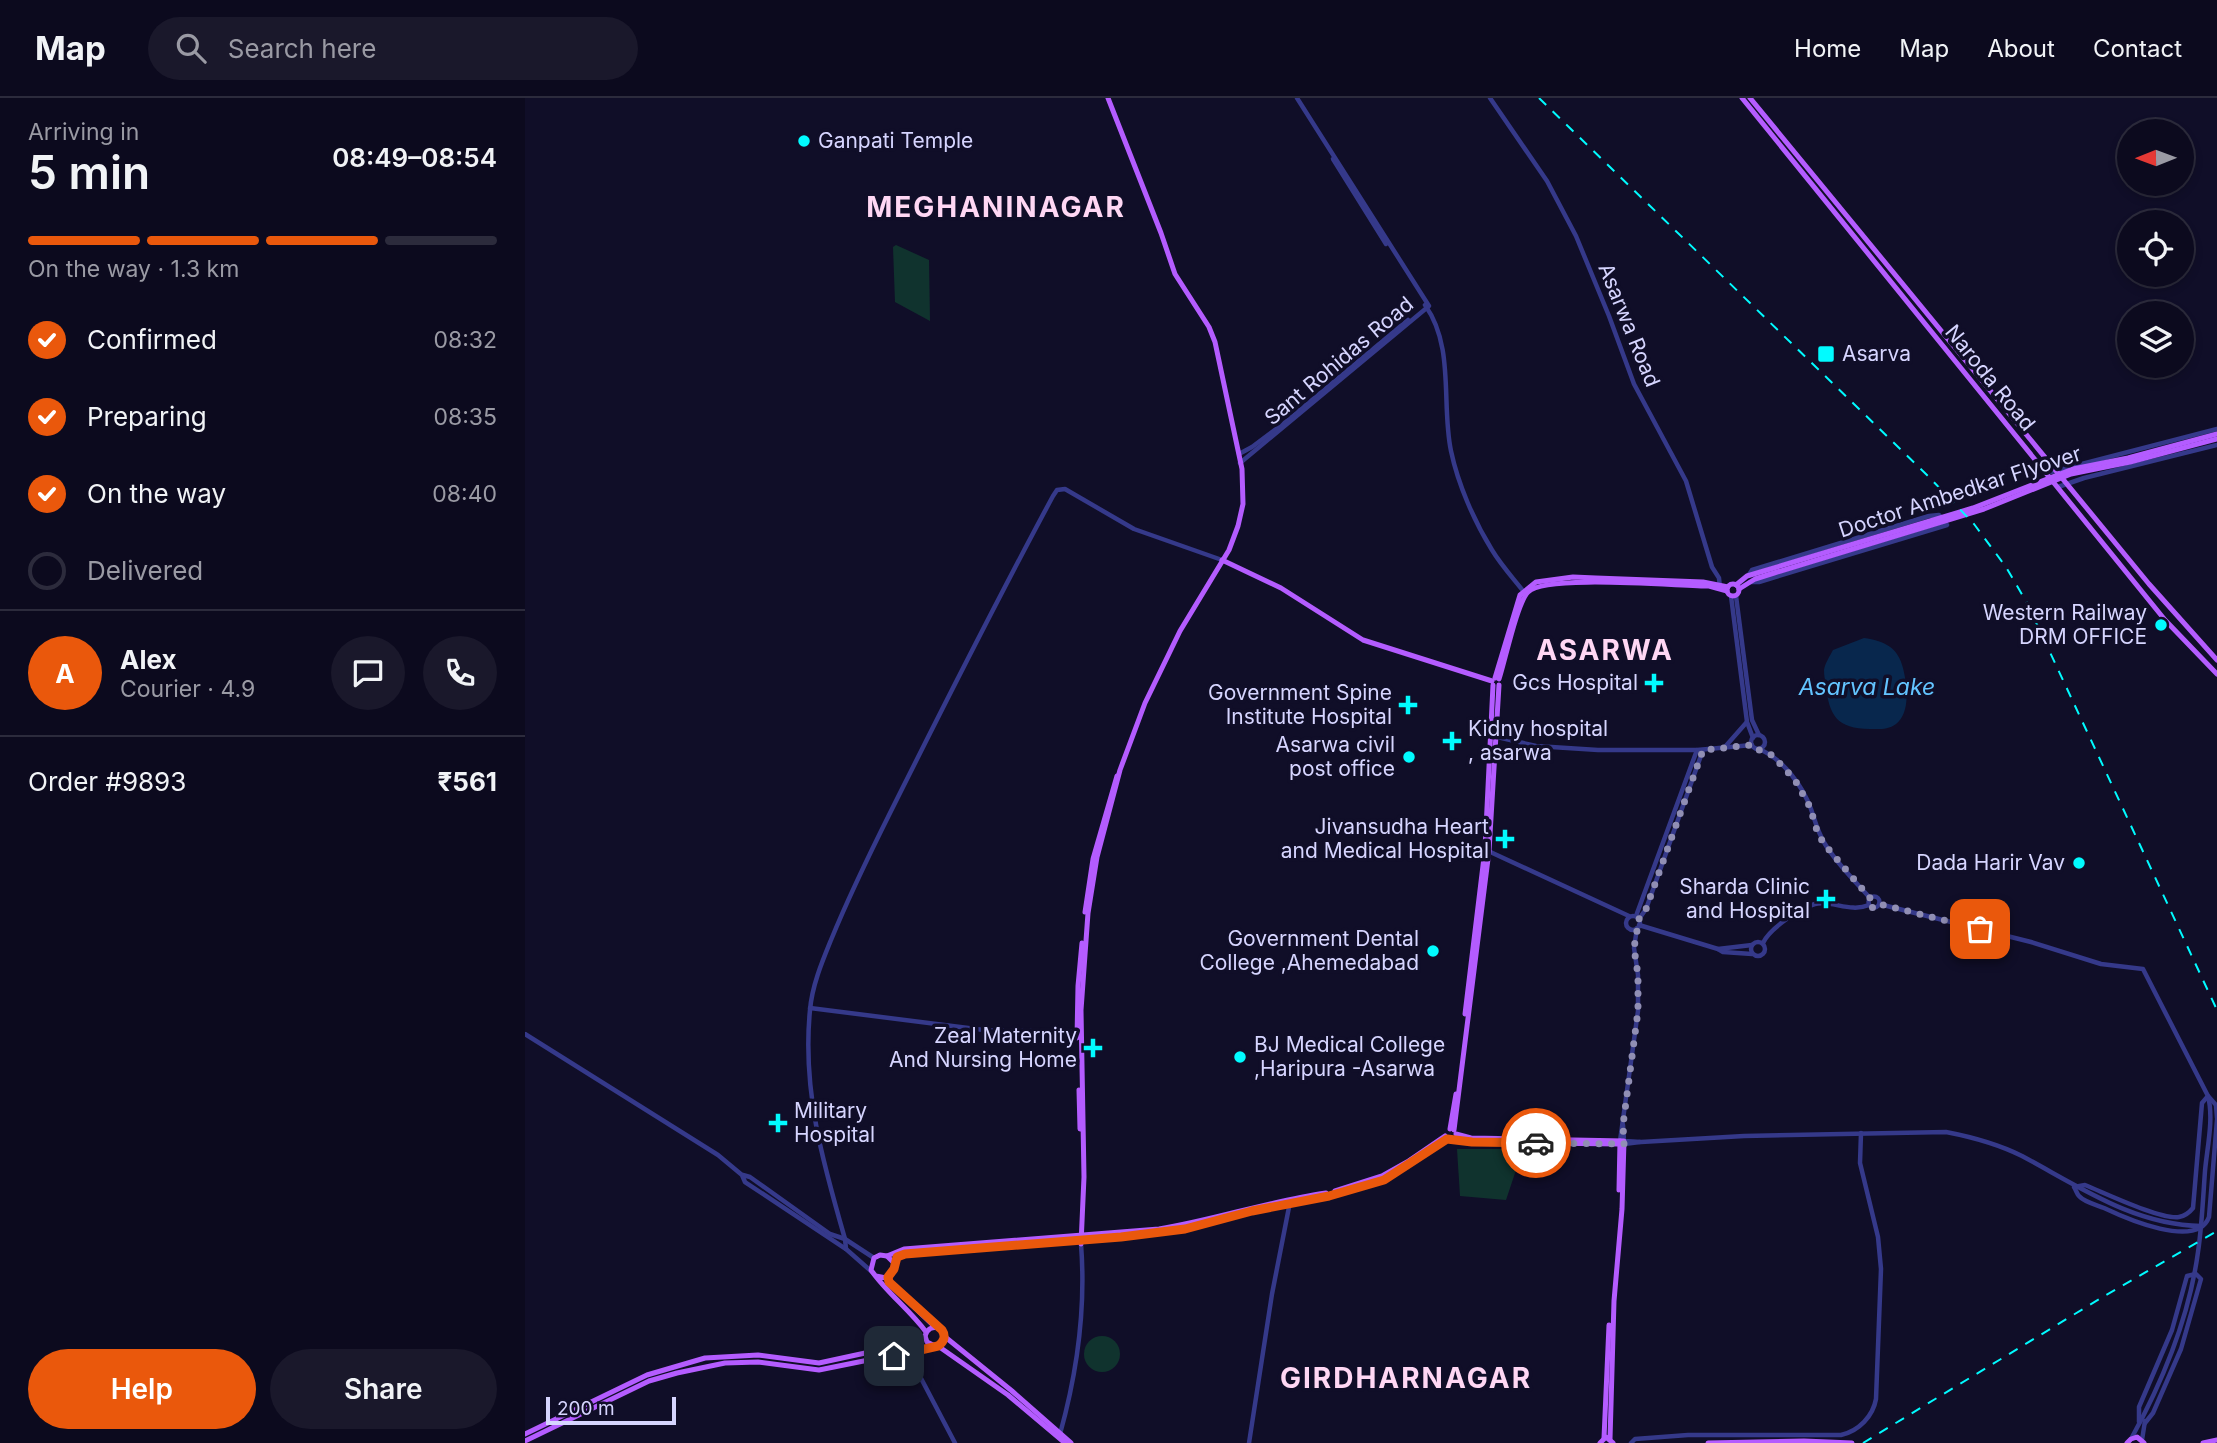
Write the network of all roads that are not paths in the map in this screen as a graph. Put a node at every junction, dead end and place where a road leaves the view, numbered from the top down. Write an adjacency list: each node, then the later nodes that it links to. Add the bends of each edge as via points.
1 (1108, 98): 9 (main road, via 1175,274 1215,342)
2 (1296, 98): 6 (street, Sant Rohidas Road)
3 (1490, 98): 17 (street, Asarwa Road, via 1547,181 1576,236 1634,383 1686,481)
4 (1742, 98): 12 (main road, Naroda Road)
5 (1750, 98): 11 (main road, Naroda Road)
6 (1427, 306): 9 (street, via 1287,421); 10 (street, Sant Rohidas Road); 20 (street, via 1444,356 1451,450 1459,475 1492,551)
7 (2217, 434): 11 (street, via 2194,433); 16 (main road, Doctor Ambedkar Flyover, via 2130,462 2071,474 1985,509)
8 (2217, 445): 13 (street)
9 (1239, 454): 10 (main road)
10 (1240, 463): 15 (main road, via 1242,511)
11 (2056, 471): 12 (street); 13 (main road, Naroda Road)
12 (2047, 473): 14 (main road, Naroda Road)
13 (2068, 484): 14 (street); 22 (main road, Naroda Road)
14 (2058, 487): 23 (main road, Naroda Road, via 2165,620)
15 (1222, 560): 24 (main road, via 1281,588 1363,640); 47 (street, via 1138,530 1065,489 1055,492 865,862 819,971); 48 (main road, via 1162,667 1121,770 1091,890)
16 (1751, 578): 16 (street, via 1752,570 1929,516 1939,515 1947,525 1759,582); 18 (main road)
17 (1718, 586): 19 (main road); 20 (main road, via 1545,580)
18 (1737, 587): 19 (main road); 19 (main road)
19 (1730, 592): 21 (street); 21 (street)
20 (1525, 593): 24 (main road, via 1517,602)
21 (1740, 658): 25 (street); 26 (street)
22 (2217, 660)
23 (2217, 674)
24 (1496, 682): 27 (main road)
25 (1747, 722): 28 (street); 31 (street)
26 (1759, 735): 28 (street); 29 (street)
27 (1495, 736): 32 (street, via 1551,748); 35 (main road)
28 (1753, 738): 30 (street)
29 (1765, 743): 33 (street); 34 (street)
30 (1752, 745): 31 (street); 33 (street)
31 (1724, 748): 32 (street)
32 (1700, 750): 40 (street)
33 (1759, 750): 34 (street)
34 (1772, 755): 36 (street, via 1803,793 1825,845)
35 (1487, 850): 39 (street); 53 (main road)
36 (1870, 898): 37 (street, via 1877,898); 38 (street)
37 (1879, 904): 38 (street, via 1875,908); 50 (street, via 2101,964 2143,969)
38 (1869, 905): 42 (street, via 1855,909 1815,904 1770,931)
39 (1613, 909): 40 (street); 41 (street)
40 (1636, 921): 41 (street); 41 (street, via 1633,930); 44 (street); 45 (street)
41 (1626, 925): 44 (street)
42 (1763, 943): 43 (street); 46 (street, via 1764,954)
43 (1752, 945): 45 (street); 46 (street)
44 (1634, 948): 54 (street, via 1638,1011)
45 (1718, 949): 46 (street)
46 (1753, 954)
47 (810, 1008): 48 (street, via 984,1030); 61 (street, via 811,1101)
48 (1079, 1032): 62 (main road)
49 (525, 1034): 55 (street, via 718,1155)
50 (2208, 1096): 51 (street, via 2216,1105); 58 (street, via 2202,1103 2193,1208); 59 (street)
51 (2217, 1119): 60 (street, via 2209,1217 2198,1229)
52 (1861, 1133): 54 (street); 56 (street, via 1944,1132 1976,1138 2022,1156); 86 (street, via 1860,1163 1881,1269 1874,1412 1841,1435 1688,1435)
53 (1451, 1134): 54 (main road); 57 (main road, via 1382,1176)
54 (1622, 1142): 80 (main road)
55 (742, 1175): 61 (street, via 830,1234); 63 (street, via 745,1182)
56 (2074, 1186): 58 (street, via 2085,1185 2163,1215); 59 (street, via 2166,1224); 60 (street, via 2079,1197 2121,1216)
57 (1290, 1201): 62 (main road, via 1183,1225); 85 (street)
58 (2180, 1217): 60 (street)
59 (2201, 1226): 75 (street, via 2186,1311)
60 (2179, 1231)
61 (845, 1238): 63 (street); 65 (street)
62 (1081, 1239): 64 (main road, via 904,1249); 66 (main road, via 905,1254 897,1257); 77 (street, via 1080,1331)
63 (846, 1249): 68 (street)
64 (887, 1256): 65 (main road); 66 (main road)
65 (874, 1258): 68 (main road)
66 (894, 1265): 67 (main road)
67 (892, 1274): 68 (main road, via 885,1278); 69 (main road, via 889,1282)
68 (875, 1275): 70 (main road)
69 (936, 1327): 70 (main road); 71 (main road)
70 (926, 1334): 72 (main road); 73 (main road, via 927,1342)
71 (944, 1336): 73 (main road); 77 (main road)
72 (903, 1344): 74 (street); 76 (main road, via 818,1363 758,1356 705,1358 647,1375)
73 (936, 1346): 74 (main road); 77 (main road)
74 (907, 1354): 79 (main road, via 819,1370 758,1362 677,1373 649,1381); 83 (street)
75 (2142, 1423): 75 (street, via 2139,1407 2172,1330 2187,1276 2196,1274 2201,1279 2181,1349 2153,1413); 81 (street); 82 (street)
76 (525, 1434)
77 (1060, 1436): 84 (main road)
78 (2217, 1440): 89 (main road)
79 (525, 1441)
80 (1609, 1441)
81 (2129, 1441): 82 (main road, via 2137,1437)
82 (2143, 1441)
83 (955, 1443)
84 (1068, 1443)
85 (1249, 1443)
86 (1631, 1443)
87 (1708, 1443): 88 (main road)
88 (1852, 1443)
89 (2203, 1443)

